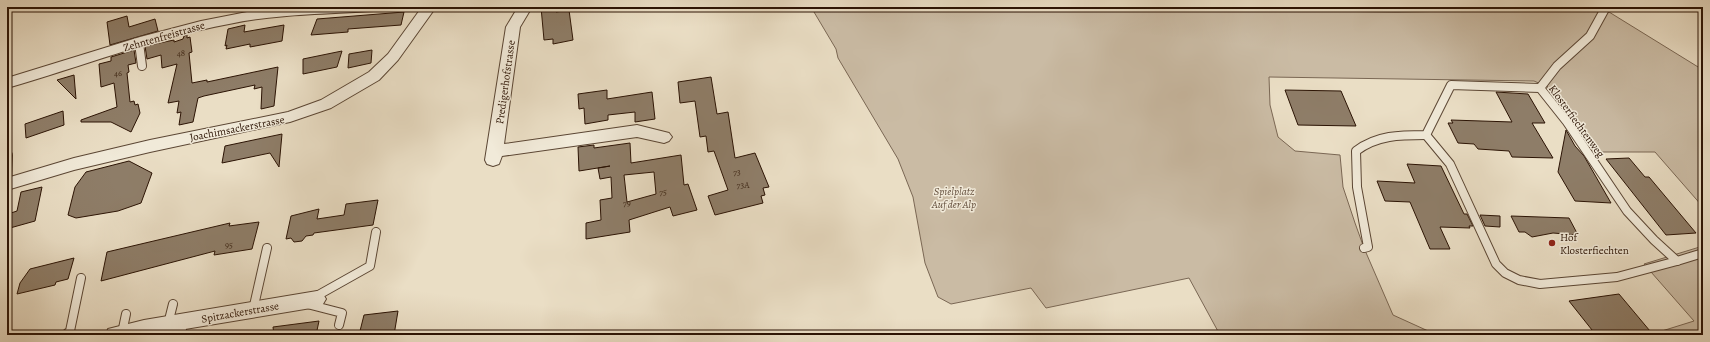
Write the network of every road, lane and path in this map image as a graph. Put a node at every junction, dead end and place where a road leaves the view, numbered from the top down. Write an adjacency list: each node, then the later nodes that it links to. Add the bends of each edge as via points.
1 (374, 7): 5 (street, Zehntenfreistrasse)
2 (429, 7): 14 (street, Joachimsackerstrasse, via 393,57 374,76 326,104 290,118 74,164)
3 (525, 7): 12 (street, Predigerhofstrasse, via 513,27 494,156 637,132)
4 (1606, 7): 10 (lane, via 1590,36 1557,66)
5 (350, 8): 6 (street, Zehntenfreistrasse)
6 (286, 10): 7 (street, Zehntenfreistrasse, via 210,23)
7 (139, 43): 8 (lane); 9 (street, Zehntenfreistrasse)
8 (142, 66)
9 (7, 82)
10 (1540, 88): 11 (lane, Klosterfiechtenweg, via 1451,85); 19 (lane, Klosterfiechtenweg, via 1567,122 1627,212)
11 (1426, 135): 17 (lane, via 1378,138 1365,143 1356,152 1360,206 1368,246); 19 (lane, via 1450,164 1496,264 1504,273 1518,280 1540,284 1617,277)
12 (664, 137)
13 (8, 155): 14 (lane)
14 (7, 184)
15 (376, 232): 21 (lane, via 370,266)
16 (267, 248): 23 (lane)
17 (1364, 248)
18 (1703, 253): 19 (lane)
19 (1678, 261)
20 (81, 278): 28 (lane, via 70,331)
21 (309, 300): 23 (street, Spitzackerstrasse); 25 (lane, via 342,314)
22 (173, 304): 26 (lane)
23 (253, 310): 26 (street, Spitzackerstrasse)
24 (126, 314): 27 (lane)
25 (339, 325)
26 (177, 327): 27 (street, Spitzackerstrasse)
27 (118, 334)
28 (65, 335)

